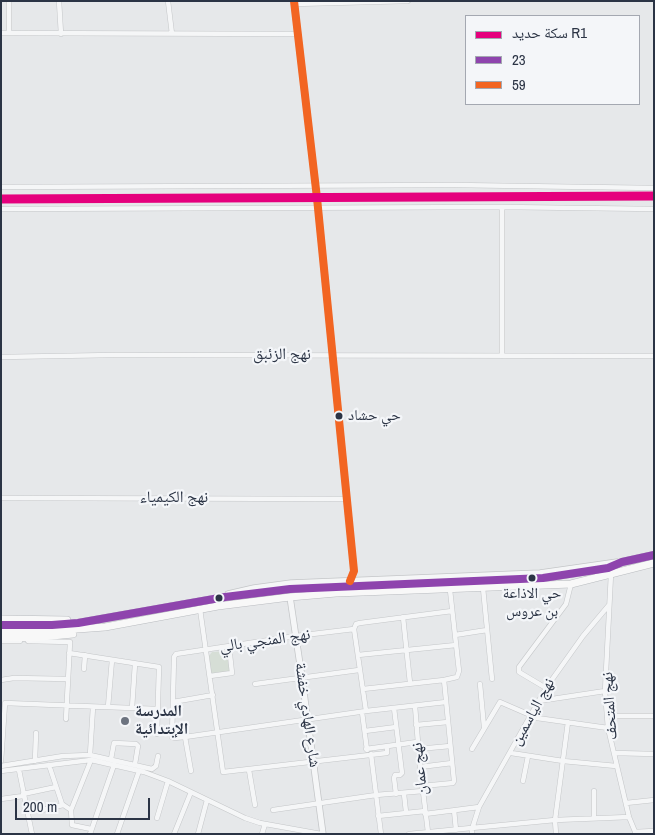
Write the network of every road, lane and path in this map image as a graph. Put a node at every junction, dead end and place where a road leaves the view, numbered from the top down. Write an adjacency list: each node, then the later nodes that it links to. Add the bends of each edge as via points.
1 (9, 1): 7 (street)
2 (59, 1): 8 (street)
3 (168, 1): 9 (street)
4 (408, 1): 5 (street)
5 (294, 3): 10 (street)
6 (1, 33): 7 (street)
7 (9, 33): 8 (street)
8 (61, 34): 9 (street)
9 (172, 34): 10 (street)
10 (298, 34): 12 (street)
11 (1, 186): 12 (street)
12 (316, 187): 13 (street); 15 (street)
13 (654, 188)
14 (502, 206): 15 (street); 17 (street); 19 (street)
15 (318, 208): 16 (street); 18 (street)
16 (1, 209)
17 (654, 209)
18 (332, 355): 19 (street, نهج الزئبق); 21 (street, نهج الزئبق); 23 (street)
19 (502, 356): 20 (street, نهج الزئبق)
20 (654, 356)
21 (1, 357)
22 (1, 498): 23 (street, نهج الكيمياء)
23 (347, 499): 27 (street)
24 (654, 555): 25 (highway)
25 (622, 562): 30 (street, via 540,573); 34 (highway, via 608,568 543,578 290,589)
26 (654, 563): 28 (highway)
27 (354, 570): 29 (street); 30 (street)
28 (611, 574): 31 (highway); 36 (street, نهج المتحف)
29 (350, 581): 30 (street); 34 (street, via 254,588)
30 (363, 581)
31 (571, 584): 32 (highway); 70 (street, via 566,604 519,667 519,672)
32 (483, 588): 33 (highway); 45 (street)
33 (450, 590): 35 (highway); 38 (street)
34 (224, 597): 41 (highway)
35 (290, 597): 37 (highway); 48 (street, شارع الهادي خفشة)
36 (609, 605): 70 (street, نهج الياسمين); 72 (street, نهج المتحف)
37 (200, 609): 43 (highway); 52 (street)
38 (452, 611): 39 (street, نهج المنجي بالي); 47 (street)
39 (403, 617): 44 (street, نهج المنجي بالي, via 360,622); 53 (street)
40 (1, 619): 41 (highway)
41 (93, 620): 42 (highway, via 52,625)
42 (1, 625)
43 (105, 627): 46 (highway); 49 (highway, via 92,632)
44 (354, 629): 48 (street, نهج المنجي بالي); 56 (street)
45 (487, 630): 47 (street); 63 (street)
46 (1, 632)
47 (455, 635): 50 (street)
48 (296, 636): 51 (street, نهج المنجي بالي); 62 (street, شارع الهادي خفشة)
49 (1, 639): 54 (street, via 70,642)
50 (456, 645): 53 (street); 66 (street, via 457,677)
51 (229, 646): 52 (street, نهج المنجي بالي); 61 (street, via 232,673)
52 (206, 649): 61 (street); 75 (street, نهج المنجي بالي, via 174,657)
53 (406, 650): 56 (street); 67 (street)
54 (69, 653): 55 (street); 65 (street)
55 (85, 655): 57 (street); 59 (street)
56 (358, 655): 60 (street)
57 (112, 660): 58 (street); 80 (street)
58 (136, 664): 81 (street); 83 (street, via 159,668)
59 (84, 669)
60 (359, 670): 62 (street); 71 (street)
61 (210, 676): 73 (street)
62 (302, 678): 68 (street); 89 (street, شارع الهادي خفشة)
63 (492, 679)
64 (1, 680): 65 (street)
65 (68, 680): 77 (street)
66 (444, 680): 67 (street); 76 (street)
67 (410, 683): 71 (street)
68 (255, 684)
69 (480, 684): 95 (street)
70 (546, 688): 74 (street, نهج الياسمين)
71 (363, 689): 84 (street)
72 (605, 691): 74 (street); 86 (street, نهج المتحف)
73 (213, 695): 75 (street); 98 (street)
74 (538, 700): 85 (street, نهج الياسمين)
75 (173, 702): 101 (street, via 173,738)
76 (446, 702): 78 (street); 91 (street)
77 (67, 705): 79 (street); 88 (street); 90 (street, via 5,703)
78 (415, 706): 82 (street); 93 (street, نهج عمان)
79 (93, 707): 80 (street); 115 (street)
80 (108, 708): 81 (street)
81 (132, 708): 83 (street)
82 (394, 708): 84 (street); 94 (street)
83 (157, 709): 100 (street)
84 (364, 712): 89 (street); 97 (street)
85 (532, 716): 92 (street); 95 (street, via 500,702); 109 (street, نهج الياسمين)
86 (607, 716): 87 (street); 96 (street, نهج المتحف)
87 (654, 716)
88 (66, 719)
89 (308, 719): 98 (street); 119 (street, شارع الهادي خفشة)
90 (3, 720): 117 (street)
91 (448, 722): 93 (street); 105 (street)
92 (568, 722): 96 (street); 120 (street)
93 (416, 725): 102 (street, نهج عمان)
94 (396, 727): 97 (street); 103 (street)
95 (484, 728): 107 (street)
96 (608, 728): 111 (street, نهج المتحف)
97 (365, 731): 106 (street)
98 (217, 732): 101 (street); 129 (street, via 222,771)
99 (36, 733): 118 (street)
100 (157, 734)
101 (185, 738): 132 (street)
102 (417, 742): 103 (street); 108 (street, نهج عمان)
103 (398, 744): 104 (street); 139 (street, via 402,773 394,778)
104 (387, 746): 106 (street); 110 (street, via 387,753)
105 (450, 746): 108 (street); 121 (street)
106 (366, 749): 110 (street)
107 (472, 749)
108 (418, 750): 127 (street, نهج عمان)
109 (511, 753): 114 (street); 150 (street, نهج الياسمين)
110 (369, 754): 119 (street); 142 (street)
111 (615, 754): 112 (street); 126 (street, نهج المتحف)
112 (654, 754)
113 (158, 756): 122 (street, via 155,768)
114 (528, 756): 120 (street); 134 (street)
115 (91, 758): 116 (street); 118 (street, via 63,756); 123 (street); 124 (street); 152 (street)
116 (111, 759): 122 (street); 122 (street, via 114,743 136,744)
117 (1, 761)
118 (35, 761): 125 (street)
119 (313, 761): 129 (street); 146 (street, شارع الهادي خفشة)
120 (563, 761): 126 (street); 161 (street)
121 (452, 763): 127 (street); 136 (street, via 454,782)
122 (135, 764)
123 (49, 765): 128 (street); 135 (street)
124 (114, 765): 131 (street); 166 (street)
125 (1, 766)
126 (616, 766): 147 (street, نهج المتحف)
127 (420, 767): 136 (street, نهج عمان)
128 (18, 770): 130 (street); 141 (street)
129 (249, 770): 148 (street)
130 (1, 771)
131 (138, 771): 133 (street); 171 (street)
132 (191, 772)
133 (168, 781): 137 (street); 159 (street)
134 (523, 781)
135 (56, 787): 141 (street); 149 (street)
136 (423, 788): 140 (street); 156 (street, نهج عمان)
137 (191, 792): 144 (street); 172 (street)
138 (594, 792): 160 (street)
139 (396, 794): 140 (street); 142 (street)
140 (404, 794): 155 (street)
141 (23, 795): 143 (street); 170 (street)
142 (376, 795): 146 (street); 157 (street)
143 (1, 799)
144 (207, 800): 162 (street); 173 (street)
145 (654, 800): 147 (street)
146 (319, 802): 153 (street); 175 (street, شارع الهادي خفشة)
147 (626, 803): 158 (street, نهج المتحف)
148 (255, 805)
149 (63, 806): 151 (street); 152 (street)
150 (480, 807): 154 (street); 164 (street, نهج الياسمين)
151 (42, 810)
152 (71, 810): 166 (street, via 72,825)
153 (274, 810)
154 (454, 810): 156 (street); 163 (street)
155 (406, 812): 156 (street); 157 (street)
156 (425, 812): 168 (street, نهج عمان)
157 (378, 816): 176 (street)
158 (630, 817): 160 (street); 169 (street, نهج المتحف)
159 (157, 818)
160 (594, 818): 161 (street)
161 (555, 820): 164 (street); 178 (street)
162 (265, 824): 167 (street); 174 (street)
163 (456, 830): 164 (street); 168 (street)
164 (472, 831)
165 (654, 831): 169 (street)
166 (91, 832)
167 (306, 833): 175 (street)
168 (428, 833): 177 (street)
169 (636, 833)
170 (32, 834)
171 (117, 834)
172 (174, 834)
173 (198, 834)
174 (262, 834)
175 (322, 834)
176 (380, 834)
177 (409, 834)
178 (556, 834)

